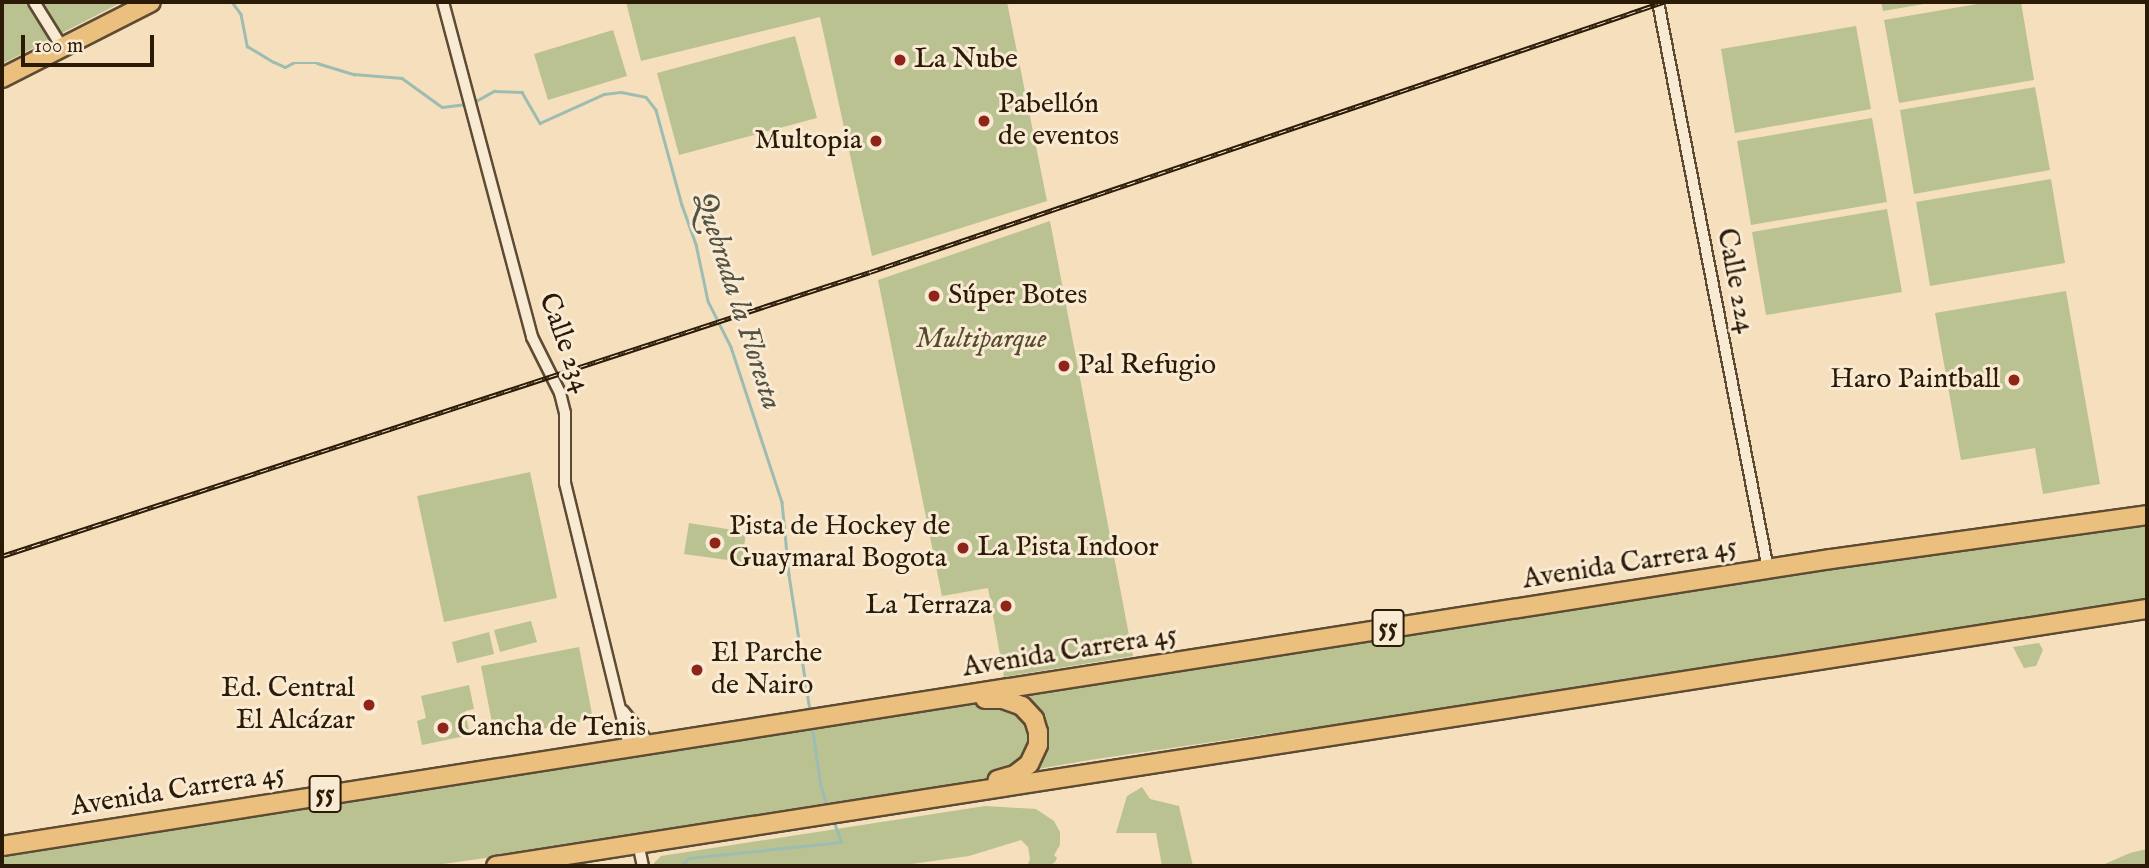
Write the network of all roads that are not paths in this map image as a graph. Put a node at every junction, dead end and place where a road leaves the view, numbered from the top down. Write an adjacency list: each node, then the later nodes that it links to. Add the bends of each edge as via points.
1 (34, 2): 5 (street)
2 (150, 2): 5 (main road)
3 (443, 2): 11 (street, Calle 234, via 532,337 561,393 565,483)
4 (1658, 2): 8 (street, Calle 224)
5 (62, 47): 6 (main road)
6 (2, 78)
7 (2147, 515): 8 (main road, Avenida Carrera 45 / 55)
8 (1768, 569): 10 (main road, Avenida Carrera 45 / 55)
9 (2147, 609): 14 (main road)
10 (923, 702): 12 (main road, Avenida Carrera 45 / 55); 14 (main road, via 1014,702 1034,719 1039,738 1030,764 1014,775)
11 (621, 709): 12 (street); 13 (street, Calle 234)
12 (649, 743): 13 (main road, Avenida Carrera 45 / 55)
13 (629, 745): 16 (main road, Avenida Carrera 45 / 55)
14 (930, 797): 15 (main road)
15 (638, 843): 17 (main road); 18 (street)
16 (2, 847)
17 (496, 866)
18 (643, 866)

